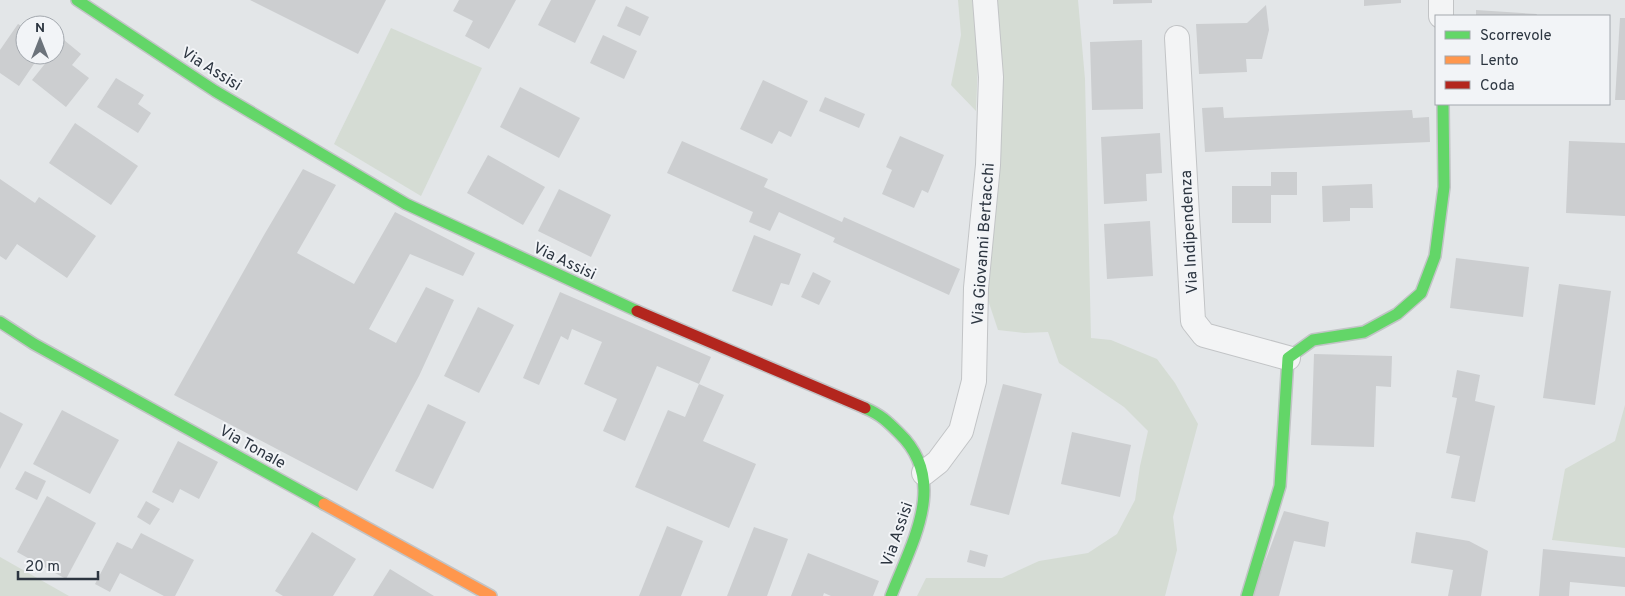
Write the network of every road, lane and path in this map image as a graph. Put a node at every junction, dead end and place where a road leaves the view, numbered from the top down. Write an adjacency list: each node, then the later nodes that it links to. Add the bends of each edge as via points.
1 (77, 0): 9 (street, Via Assisi, via 215,91 406,204 655,319 881,415 911,444)
2 (985, 0): 9 (street, Via Giovanni Bertacchi, via 992,76 988,165 976,288 974,381 962,431 938,462)
3 (1441, 0): 4 (street)
4 (1441, 15)
5 (1177, 38): 8 (street, Via Indipendenza, via 1193,322 1204,335)
6 (1442, 105): 8 (street, via 1443,197 1435,256 1421,293 1397,314 1364,332 1313,340)
7 (0, 322): 10 (street, Via Tonale)
8 (1288, 358): 12 (street, via 1280,486)
9 (924, 473): 11 (street, Via Assisi, via 925,498 919,523)
10 (480, 593)
11 (891, 596)
12 (1247, 596)

